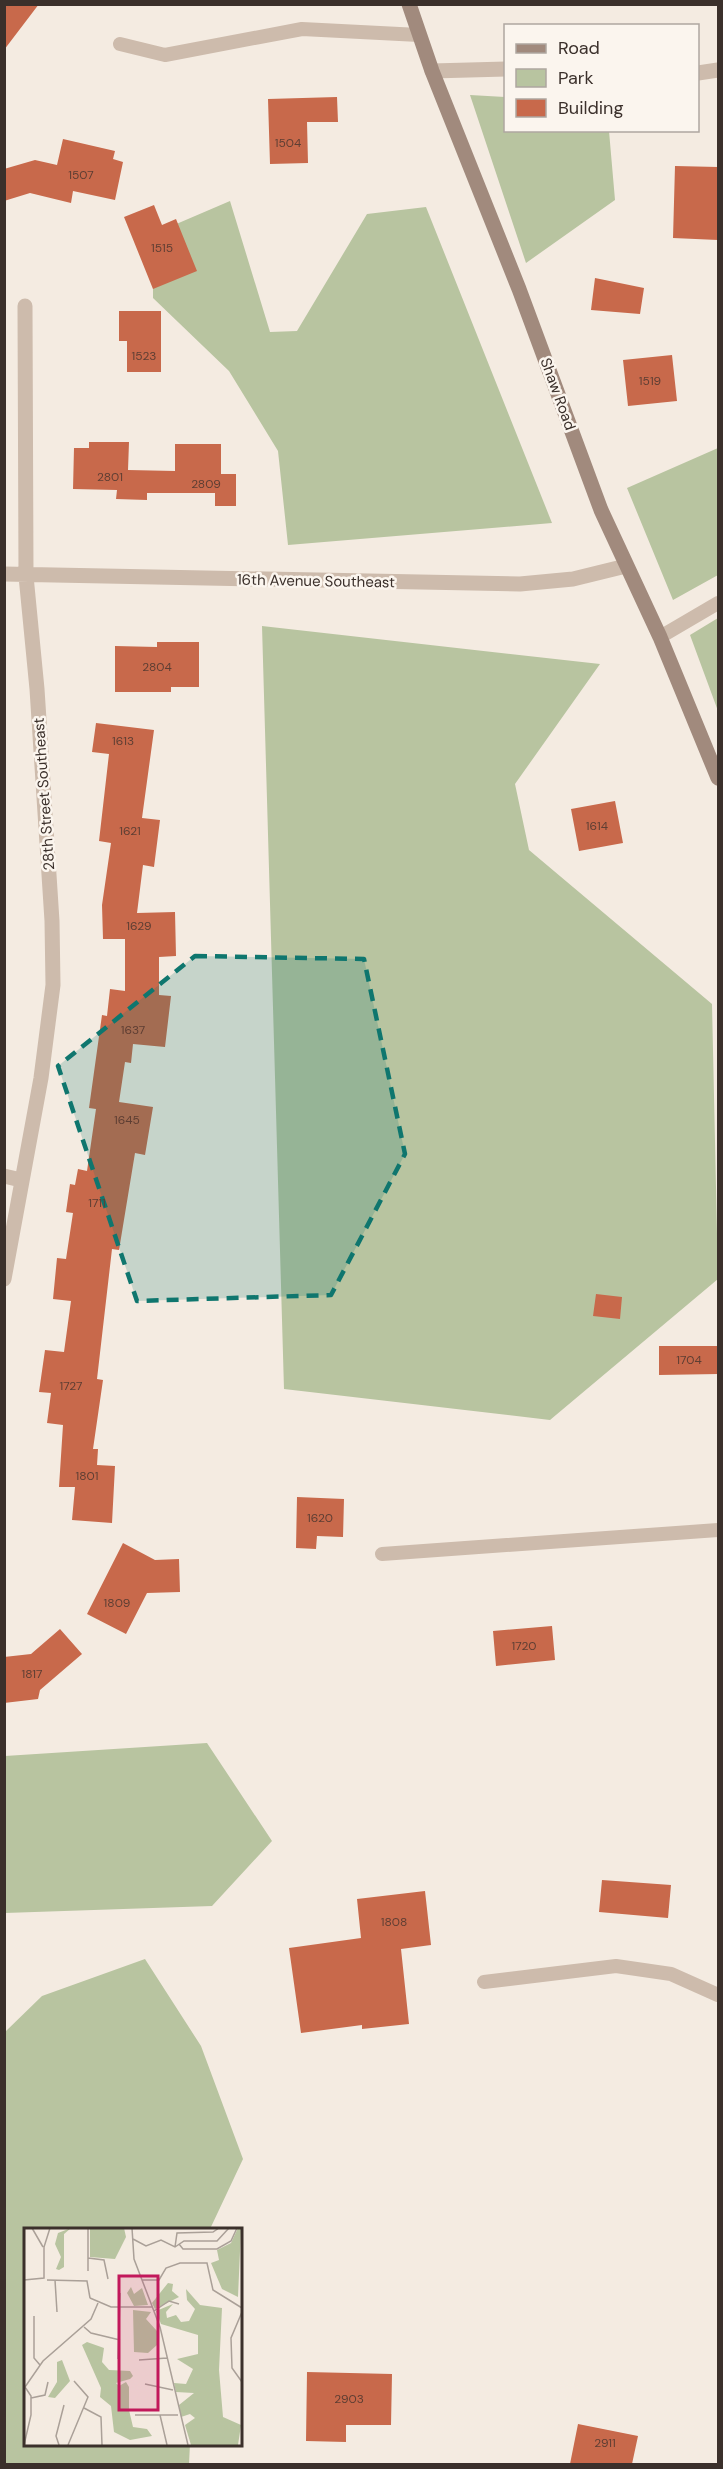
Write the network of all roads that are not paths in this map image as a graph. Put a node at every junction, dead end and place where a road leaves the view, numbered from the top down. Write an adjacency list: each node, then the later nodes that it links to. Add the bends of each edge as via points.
1 (409, 4): 2 (main road, Shaw Road)
2 (419, 35): 3 (lane, via 302,29 165,55); 6 (main road, Shaw Road)
3 (120, 44)
4 (504, 69): 6 (street)
5 (718, 70): 7 (street)
6 (432, 71): 9 (main road, Shaw Road)
7 (699, 73)
8 (25, 306): 11 (street, 28th Street Southeast)
9 (626, 566): 11 (street, 16th Avenue Southeast, via 573,579 520,584); 13 (main road, Shaw Road)
10 (4, 574): 11 (street, 16th Avenue Southeast)
11 (26, 576): 16 (street, 28th Street Southeast, via 52,921 52,985 41,1078)
12 (718, 603): 13 (lane)
13 (660, 637): 14 (main road, Shaw Road)
14 (718, 778)
15 (4, 1176): 16 (street)
16 (21, 1180): 17 (street, 28th Street Southeast)
17 (4, 1279)
18 (718, 1530): 19 (lane)
19 (382, 1554)
20 (484, 1982): 21 (lane, via 616,1966 671,1974)
21 (718, 1995)

